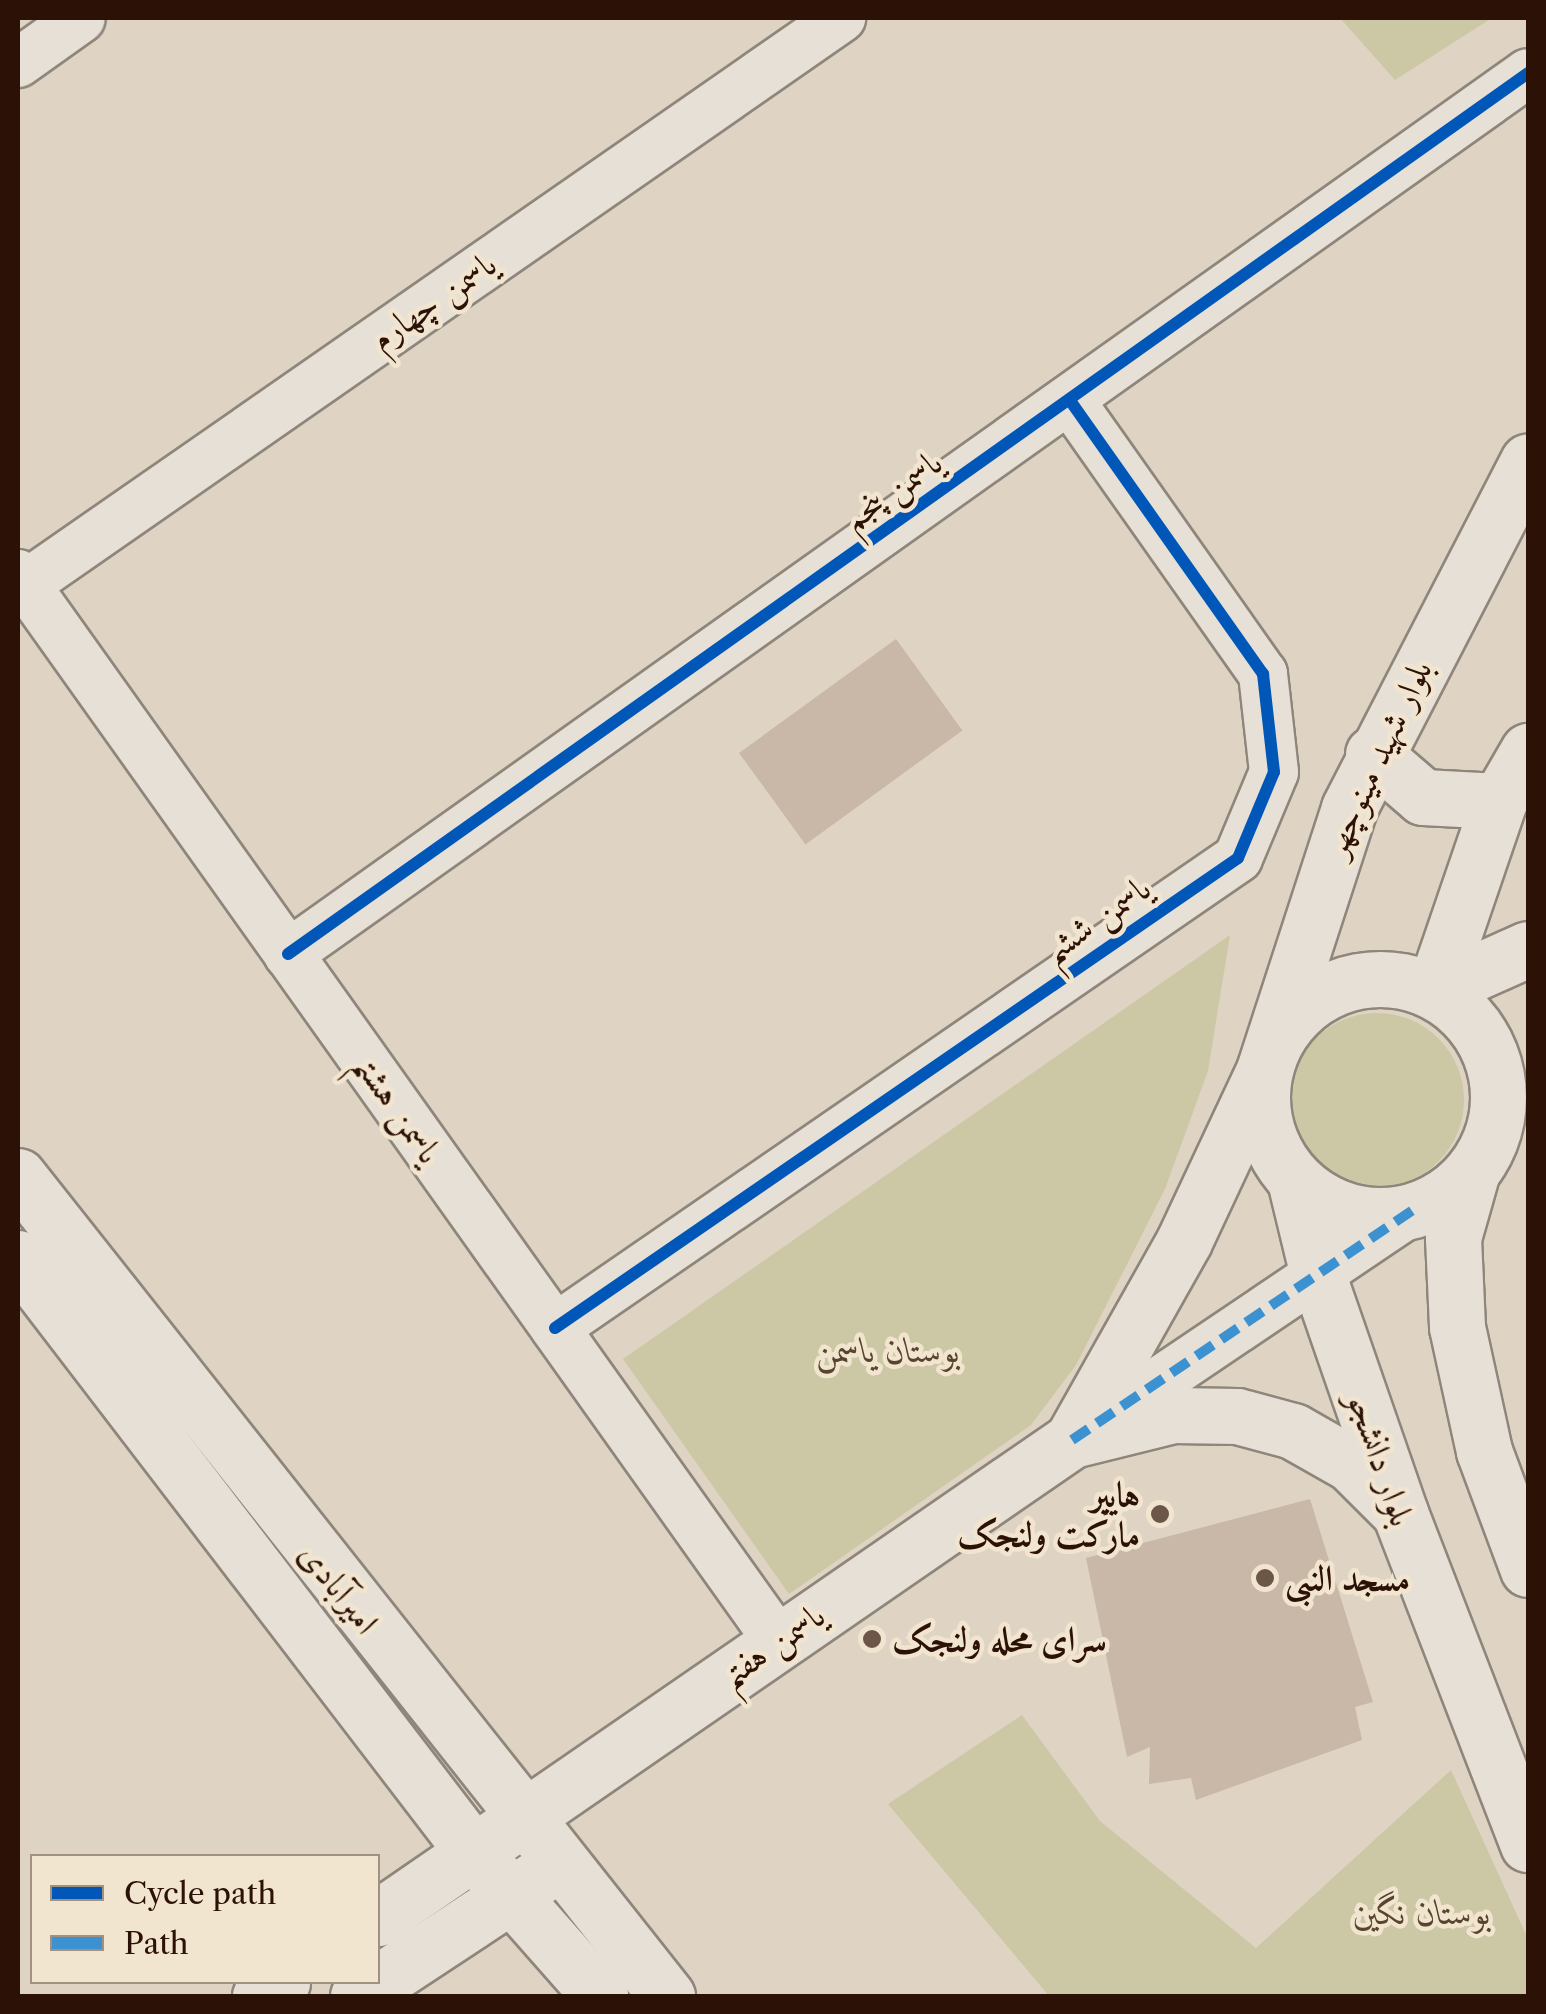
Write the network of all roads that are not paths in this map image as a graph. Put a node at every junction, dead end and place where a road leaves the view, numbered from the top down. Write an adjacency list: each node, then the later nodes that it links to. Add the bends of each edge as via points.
1 (81, 18): 3 (street)
2 (841, 18): 7 (street, یاسمن چهارم)
3 (18, 63)
4 (1528, 73): 5 (street, یاسمن پنجم)
5 (1070, 400): 12 (street, یاسمن پنجم); 22 (street, یاسمن ششم, via 1263,674 1274,772 1238,858)
6 (1528, 461): 9 (street, بلوار شهید مینوچهر)
7 (21, 580): 12 (street, یاسمن هشتم)
8 (1528, 751): 10 (street)
9 (1373, 754): 10 (street, via 1423,797); 15 (street, بلوار شهید مینوچهر, via 1312,907)
10 (1499, 802): 13 (street)
11 (1528, 949): 13 (street)
12 (288, 954): 22 (street, یاسمن هشتم)
13 (1434, 991): 14 (street); 15 (street, via 1400,979 1330,989 1276,1037)
14 (1513, 1059): 16 (street)
15 (1264, 1070): 18 (street, via 1265,1129); 23 (street, یاسمن هفتم, via 1184,1241)
16 (1472, 1171): 19 (street); 25 (street, via 1453,1238 1457,1326 1484,1451)
17 (18, 1176): 28 (street, امیرآبادی)
18 (1295, 1180): 19 (street, via 1362,1214); 21 (street, بلوار دانشجو)
19 (1413, 1210): 21 (street)
20 (18, 1258): 30 (street, امیرآبادی)
21 (1319, 1279): 23 (street); 24 (street, بلوار دانشجو)
22 (554, 1328): 26 (street, یاسمن هشتم)
23 (1072, 1440): 24 (street, یاسمن هفتم, via 1174,1415 1237,1416 1293,1431 1351,1464); 26 (street, یاسمن هفتم)
24 (1400, 1514): 27 (street, بلوار دانشجو)
25 (1528, 1570)
26 (778, 1641): 28 (street, یاسمن هفتم)
27 (1506, 1740): 29 (street, بلوار دانشجو)
28 (521, 1821): 30 (street, یاسمن هفتم); 31 (street, امیرآبادی)
29 (1528, 1844)
30 (474, 1853): 32 (street, امیرآبادی); 33 (street, یاسمن هفتم)
31 (557, 1865): 32 (street); 36 (street, امیرآبادی)
32 (512, 1895): 34 (street); 35 (street, امیرآبادی)
33 (380, 1917)
34 (380, 1982)
35 (600, 1996)
36 (667, 1996)

